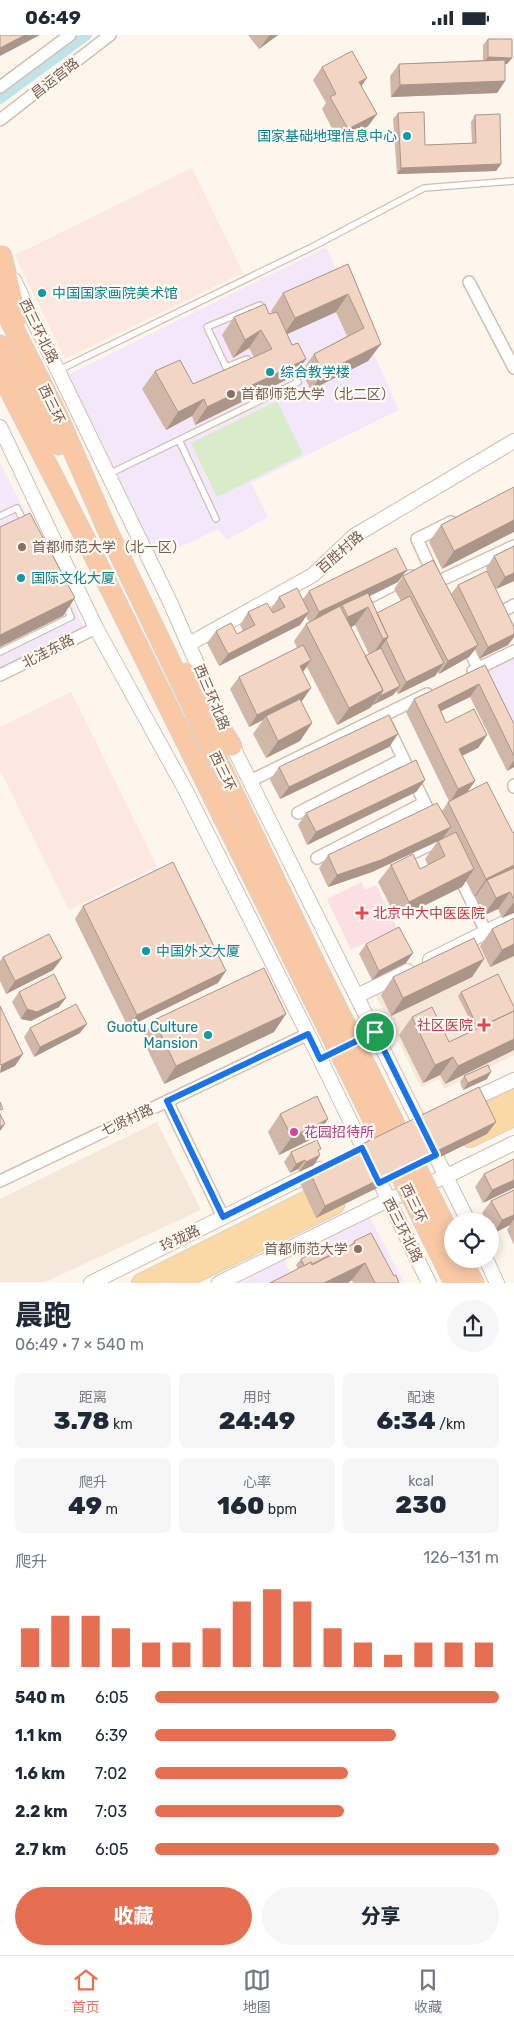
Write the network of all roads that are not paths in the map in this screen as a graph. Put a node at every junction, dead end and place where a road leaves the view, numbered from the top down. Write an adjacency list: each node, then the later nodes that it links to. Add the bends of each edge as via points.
1 (70, 35): 3 (street)
2 (110, 35): 4 (street, 昌运宫路)
3 (0, 87)
4 (0, 120)
5 (514, 181): 16 (lane, via 424,188 314,246)
6 (1, 254): 12 (highway); 16 (street, 西三环北路)
7 (469, 282): 15 (street)
8 (0, 301): 12 (highway, 西三环)
9 (268, 322): 13 (lane, via 260,305 207,327 226,367)
10 (0, 328): 18 (highway)
11 (0, 345): 18 (highway)
12 (25, 350): 27 (highway, 西三环)
13 (247, 359)
14 (290, 365): 20 (lane, via 298,382)
15 (514, 368)
16 (59, 371): 22 (street, 西三环北路)
17 (0, 372): 28 (highway, 西三环)
18 (42, 422): 27 (highway); 28 (highway)
19 (0, 427): 35 (street, 西三环北路)
20 (179, 440): 22 (lane); 25 (lane)
21 (514, 441): 41 (street, 百胜村路, via 354,536 313,575)
22 (109, 474): 41 (street, 西三环北路)
23 (0, 516): 26 (lane, via 17,508)
24 (461, 517): 30 (street, via 417,539)
25 (216, 519)
26 (26, 525)
27 (106, 527): 33 (highway, 西三环)
28 (85, 538): 60 (highway, 西三环)
29 (514, 546): 31 (street, via 481,567)
30 (430, 567): 31 (street); 37 (street)
31 (437, 582): 34 (street)
32 (61, 597): 35 (lane)
33 (140, 598): 50 (highway); 60 (highway, 西三环)
34 (446, 599)
35 (73, 602): 39 (street, 西三环北路); 43 (lane, via 71,617)
36 (514, 605): 38 (street)
37 (343, 611)
38 (503, 611)
39 (96, 628): 45 (street, 北洼东路); 63 (street, 西三环北路, via 187,793)
40 (462, 634): 44 (street)
41 (190, 645): 50 (street, 西三环北路)
42 (514, 651): 44 (street)
43 (0, 652)
44 (478, 669): 46 (street); 47 (street)
45 (0, 675)
46 (460, 677)
47 (486, 685)
48 (434, 690): 49 (street)
49 (382, 716): 51 (street); 52 (street)
50 (232, 746): 52 (street, 西三环北路)
51 (403, 759): 53 (street); 54 (street)
52 (250, 781): 61 (street, 西三环北路)
53 (424, 803): 55 (street); 56 (street, via 444,844)
54 (298, 813)
55 (317, 858)
56 (390, 864)
57 (454, 865): 59 (street)
58 (514, 918): 59 (street)
59 (486, 932): 61 (street)
60 (309, 971): 85 (highway, 西三环, bridge); 95 (highway, 西三环, bridge)
61 (357, 996): 62 (street, 西三环北路)
62 (375, 1032): 64 (street); 71 (street, 西三环北路)
63 (308, 1034): 64 (street, 西三环北路); 68 (street, 七贤村路)
64 (320, 1059): 65 (street, 西三环北路)
65 (329, 1078): 72 (street, via 366,1084); 74 (street, 西三环北路)
66 (514, 1079): 69 (street)
67 (514, 1099): 71 (main road, via 451,1129)
68 (167, 1101): 79 (street, 七贤村路); 84 (street)
69 (456, 1108)
70 (514, 1117): 71 (main road)
71 (430, 1135): 72 (street); 76 (main road); 78 (street, 西三环北路)
72 (393, 1136): 74 (street); 76 (street)
73 (514, 1143): 78 (street)
74 (362, 1148): 75 (street); 80 (street, 西三环北路)
75 (349, 1154)
76 (406, 1161): 80 (main road); 81 (street)
77 (334, 1162): 84 (street, 玲珑路)
78 (446, 1176): 81 (street); 83 (street, 西三环北路)
79 (0, 1181)
80 (362, 1182): 82 (street, 西三环北路); 92 (main road, 玲珑路); 93 (main road)
81 (420, 1190): 82 (street); 86 (street, via 440,1228)
82 (390, 1203): 90 (street, 西三环北路); 94 (street)
83 (464, 1213)
84 (223, 1217): 91 (street, 玲珑路)
85 (444, 1224)
86 (444, 1228)
87 (447, 1268): 90 (street)
88 (466, 1268): 96 (highway)
89 (490, 1268): 97 (street)
90 (428, 1279)
91 (91, 1283)
92 (141, 1283)
93 (176, 1283)
94 (219, 1283)
95 (454, 1283)
96 (474, 1283)
97 (497, 1283)

